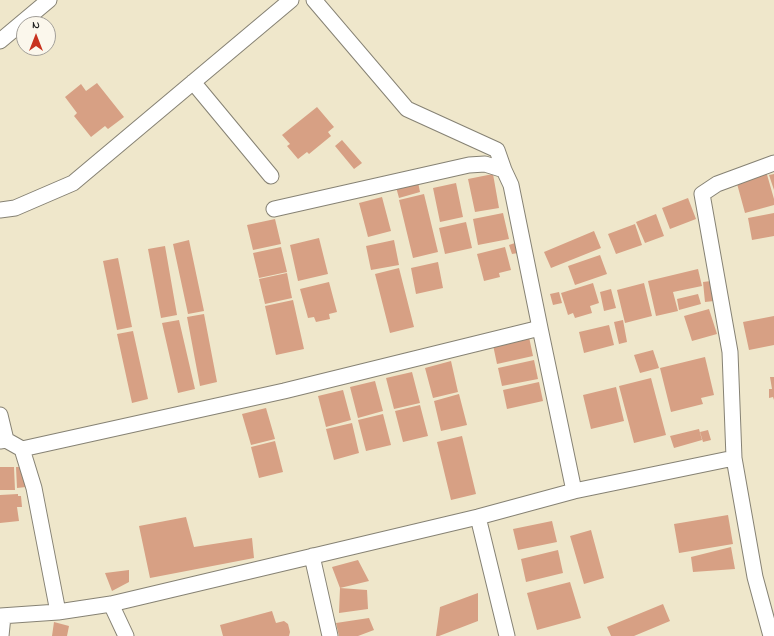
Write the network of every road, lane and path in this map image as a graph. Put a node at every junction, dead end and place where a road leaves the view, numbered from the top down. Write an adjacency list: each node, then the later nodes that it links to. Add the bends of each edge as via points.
1 (49, 0): 4 (street)
2 (291, 0): 5 (street)
3 (314, 0): 7 (street, via 407,109 497,150)
4 (0, 42)
5 (193, 82): 8 (street); 10 (street, via 73,183 15,208)
6 (774, 163): 15 (street, via 717,184 702,194 730,352)
7 (504, 170): 9 (street, via 485,164 469,165); 11 (street, via 511,185)
8 (271, 176)
9 (274, 209)
10 (0, 210)
11 (540, 328): 14 (street, via 284,391); 16 (street)
12 (0, 415): 13 (street)
13 (3, 441): 14 (street)
14 (22, 449): 20 (street, via 34,488)
15 (734, 458): 16 (street); 26 (street, via 754,577)
16 (574, 491): 17 (street)
17 (478, 517): 18 (street); 25 (street)
18 (312, 556): 19 (street); 24 (street)
19 (111, 604): 20 (street); 23 (street)
20 (58, 612): 21 (street)
21 (2, 616): 22 (street)
22 (1, 636)
23 (126, 636)
24 (330, 636)
25 (507, 636)
26 (771, 636)

